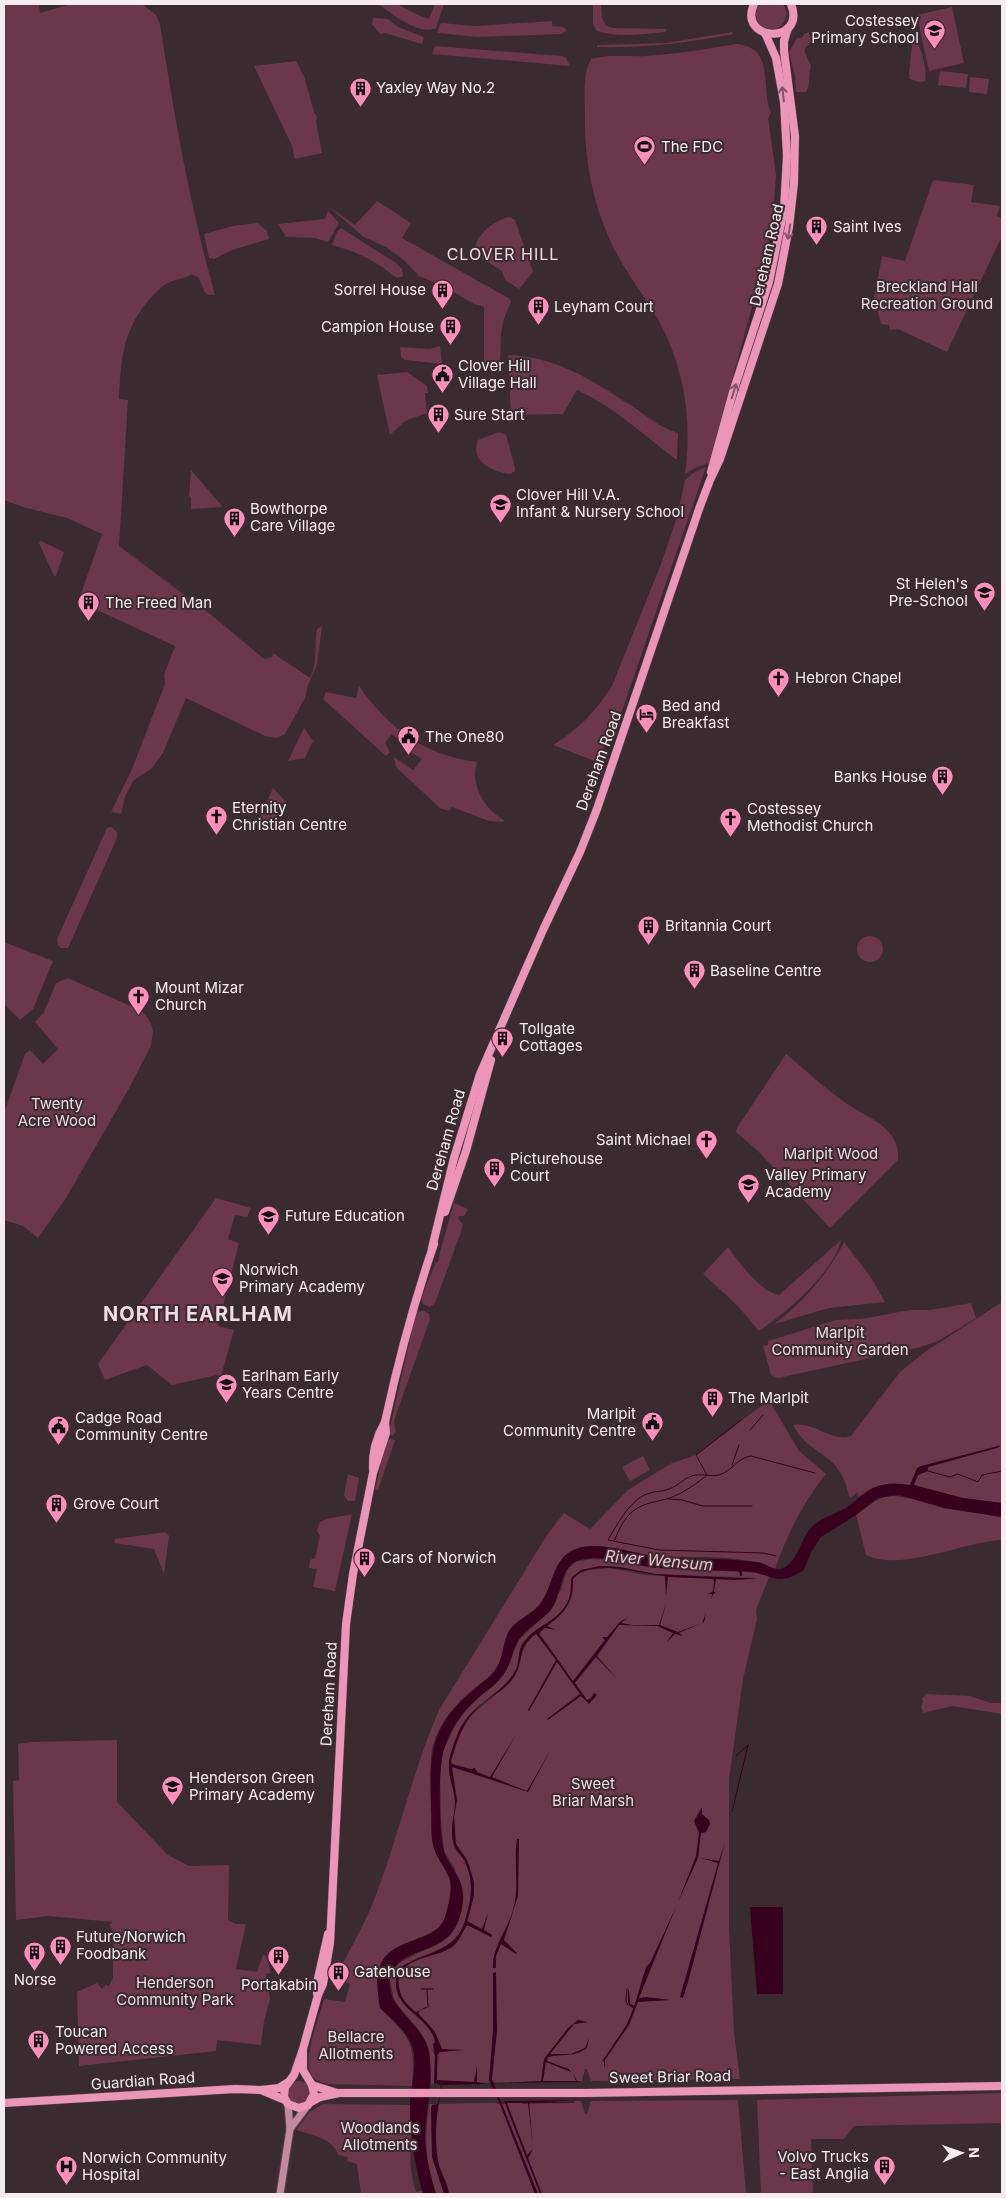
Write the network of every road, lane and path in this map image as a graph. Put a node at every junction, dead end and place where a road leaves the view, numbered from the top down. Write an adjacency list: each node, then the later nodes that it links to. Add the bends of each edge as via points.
1 (754, 4): 4 (highway, Dereham Road, via 752,19 756,27)
2 (791, 4): 3 (highway, Dereham Road, via 794,16)
3 (788, 28): 4 (highway, via 775,35); 5 (highway, Dereham Road, via 784,51 792,105)
4 (765, 33): 6 (highway, Dereham Road, one-way to 4, via 781,81 776,58)
5 (795, 161): 6 (highway, via 791,164 790,182); 8 (highway, Dereham Road, one-way to 8, via 786,247 778,284)
6 (786, 189): 7 (highway, Dereham Road, via 774,262)
7 (748, 346): 8 (highway); 9 (highway, Dereham Road, one-way to 7, via 714,456)
8 (756, 349): 9 (highway, Dereham Road)
9 (710, 480): 10 (highway, Dereham Road, via 595,815 495,1043 466,1151 409,1321 385,1422 379,1432 346,1624 332,1918 317,1983 318,1996)
10 (303, 2049): 11 (highway, Dereham Road); 12 (highway, Dereham Road, via 303,2070)
11 (289, 2081): 12 (highway, via 302,2078); 14 (highway, Guardian Road, via 279,2088); 17 (highway, Dereham Road, via 284,2092)
12 (311, 2083): 15 (highway, Sweet Briar Road); 18 (highway, Dereham Road, via 314,2094)
13 (1002, 2086): 15 (highway, Sweet Briar Road)
14 (261, 2090): 16 (highway, Guardian Road); 17 (highway, Guardian Road)
15 (339, 2093): 18 (highway, Sweet Briar Road, via 320,2097)
16 (4, 2101)
17 (286, 2102): 18 (highway, via 299,2108); 19 (main road, Dereham Road)
18 (310, 2104): 19 (main road, Dereham Road)
19 (290, 2129): 20 (main road, Dereham Road)
20 (280, 2194)

